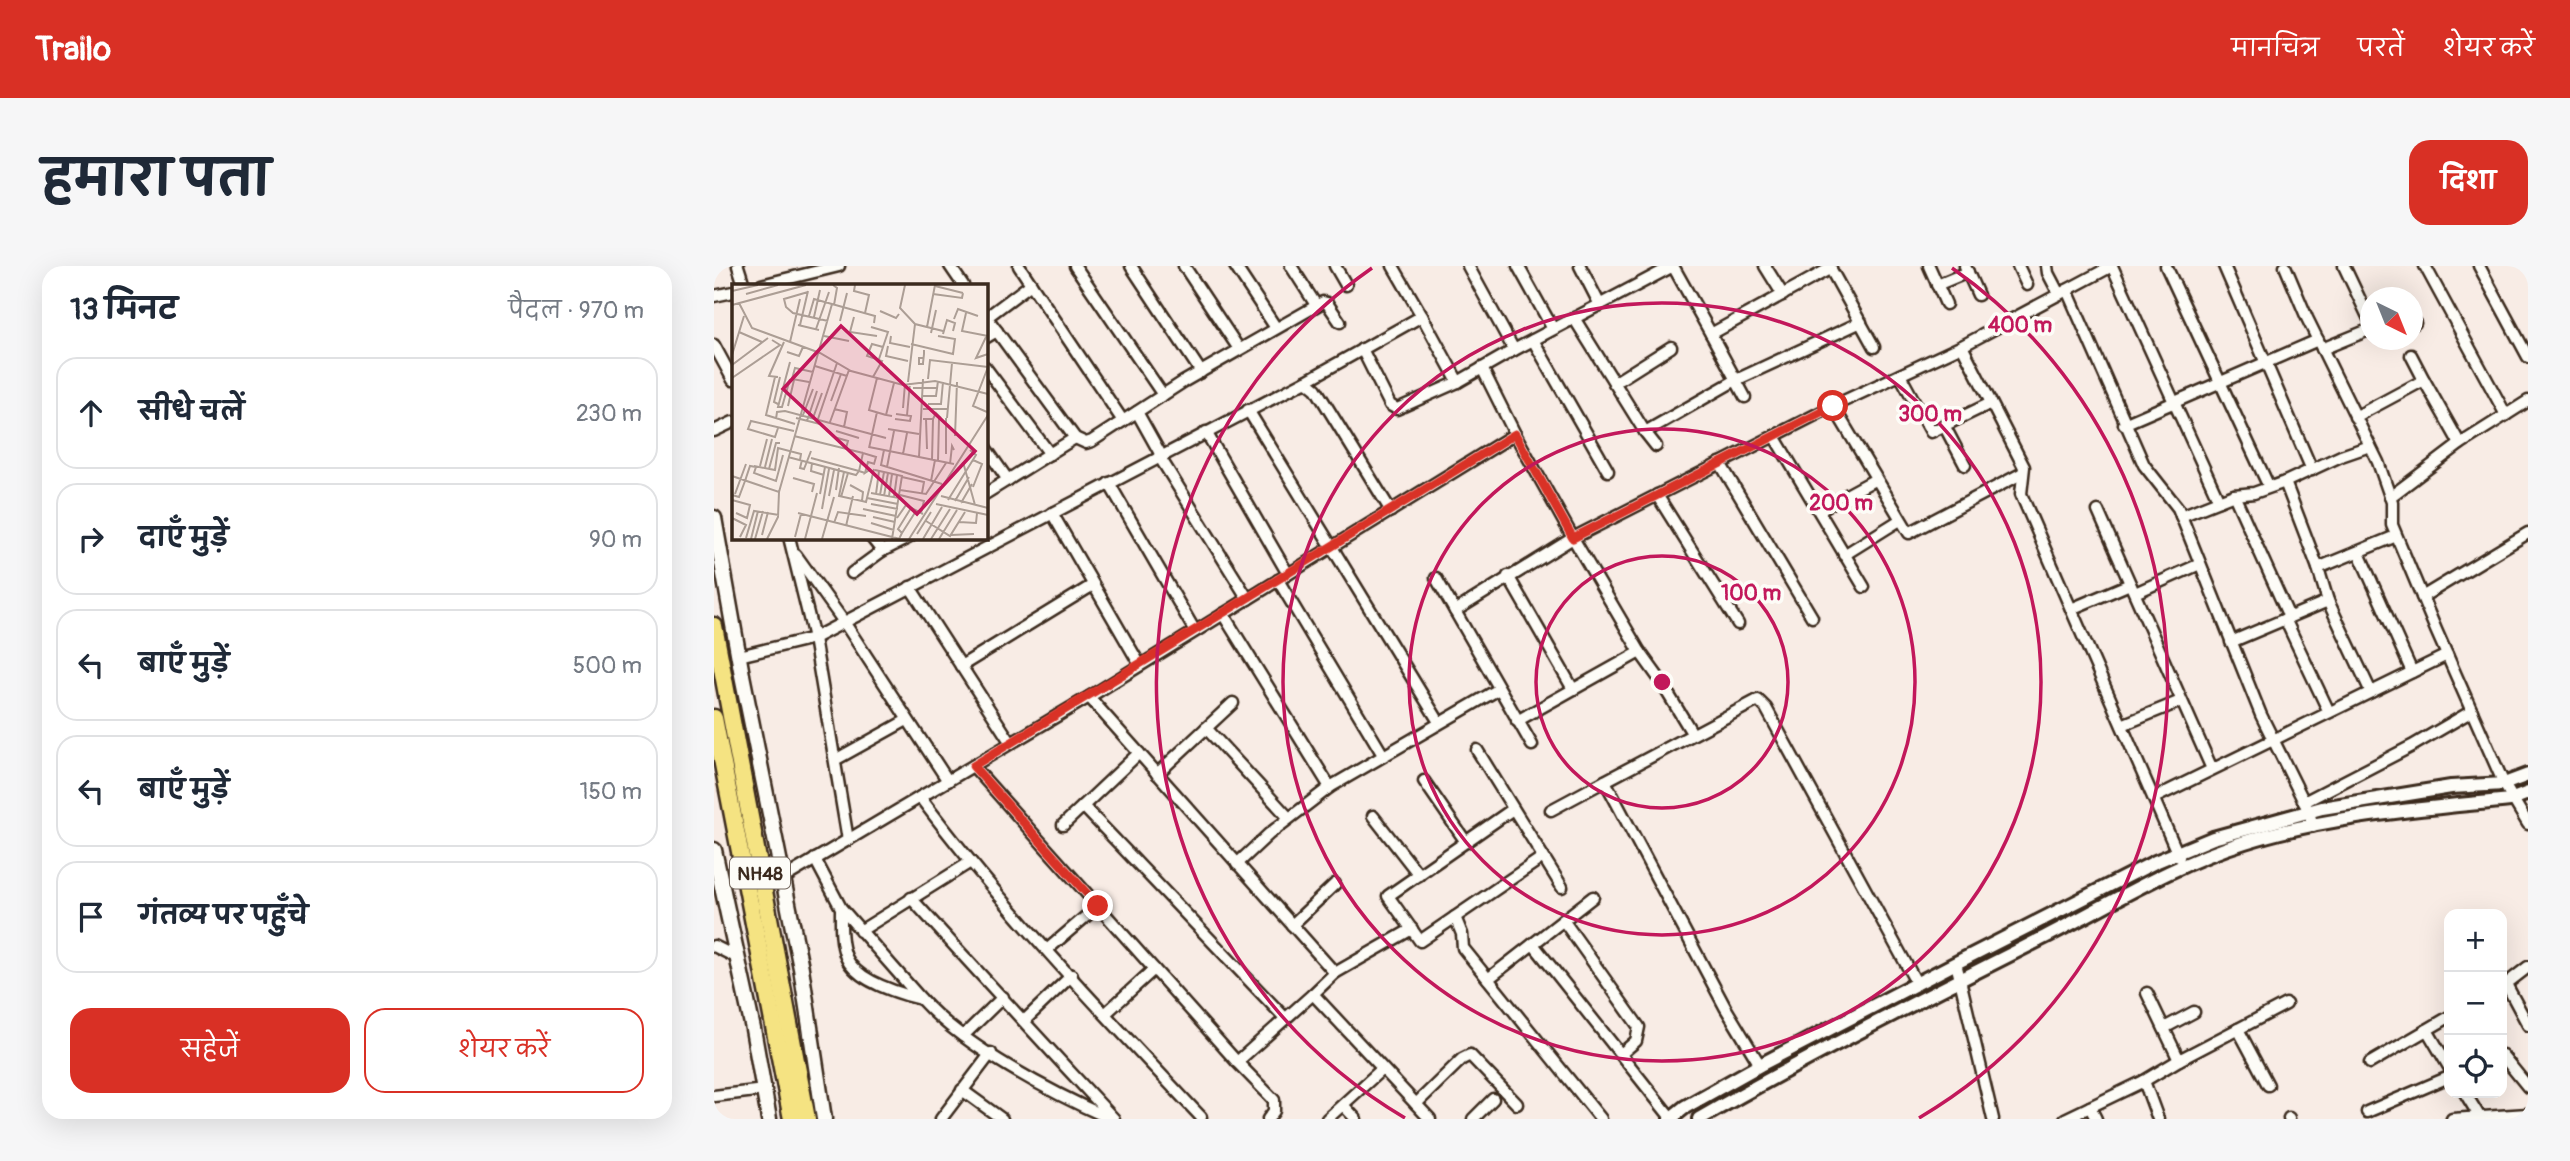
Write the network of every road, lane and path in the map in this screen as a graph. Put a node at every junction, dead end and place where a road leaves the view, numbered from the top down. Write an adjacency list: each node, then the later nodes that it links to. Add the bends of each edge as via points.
1 (738, 266): 31 (street)
2 (839, 266): 29 (street)
3 (951, 266): 33 (street)
4 (1019, 266): 34 (street)
5 (1075, 266): 82 (street)
6 (1131, 266): 73 (street)
7 (1184, 266): 65 (street)
8 (1235, 266): 53 (street)
9 (1291, 266): 46 (street)
10 (1335, 266): 35 (street)
11 (1393, 266): 48 (street)
12 (1468, 266): 67 (street)
13 (1518, 266): 54 (street)
14 (1580, 266): 44 (street)
15 (1646, 266): 30 (street)
16 (1765, 266): 40 (street)
17 (1928, 266): 36 (street)
18 (2018, 266): 37 (street)
19 (2047, 266): 39 (street)
20 (2112, 266): 39 (street); 86 (street)
21 (2165, 266): 81 (street)
22 (2224, 266): 70 (street)
23 (2285, 266): 61 (street)
24 (2344, 266): 43 (street)
25 (2425, 266): 90 (street)
26 (2479, 266): 69 (street)
27 (1830, 267): 40 (street); 52 (street)
28 (1966, 269): 36 (street); 41 (street)
29 (797, 271): 32 (street)
30 (1651, 277): 44 (street); 57 (street, via 1673,266)
31 (744, 284)
32 (764, 284)
33 (962, 284)
34 (1031, 284): 47 (street); 92 (street)
35 (1346, 285)
36 (1937, 285): 45 (street)
37 (2027, 285)
38 (732, 292): 42 (street)
39 (2063, 292): 62 (street); 94 (street)
40 (1783, 295): 57 (street)
41 (1978, 295)
42 (714, 296)
43 (2360, 300)
44 (1600, 304): 50 (street)
45 (1946, 304)
46 (1316, 305): 51 (street, via 1328,303); 53 (street)
47 (987, 315)
48 (1422, 316): 66 (street); 79 (street)
49 (987, 317): 55 (street)
50 (1574, 318): 54 (street); 80 (street)
51 (1340, 322)
52 (1861, 322): 64 (street); 76 (street)
53 (1276, 328): 65 (street)
54 (1553, 329): 59 (street)
55 (997, 331): 58 (street); 101 (street)
56 (2360, 332): 61 (street)
57 (1711, 334): 76 (street)
58 (987, 337)
59 (1533, 340): 67 (street); 111 (street)
60 (714, 345): 75 (street)
61 (2320, 345): 70 (street); 91 (street)
62 (1962, 346): 74 (street); 85 (street)
63 (1671, 347): 80 (street)
64 (1874, 347)
65 (1239, 349): 73 (street)
66 (1362, 349): 78 (street); 79 (street, via 1390,405 1397,409)
67 (1514, 350): 71 (street)
68 (2411, 355): 77 (street)
69 (2528, 357)
70 (2264, 363): 81 (street); 110 (street)
71 (1482, 368): 79 (street); 99 (street)
72 (987, 370): 106 (street)
73 (1201, 372): 82 (street)
74 (1900, 375): 87 (street); 95 (street, via 1928,430)
75 (732, 378)
76 (1736, 380): 83 (street); 98 (street)
77 (2424, 380): 91 (street); 102 (street)
78 (1306, 381): 88 (street); 124 (street, via 1316,389)
79 (1458, 382)
80 (1614, 383): 98 (street)
81 (2219, 383): 86 (street); 117 (street)
82 (1163, 395): 89 (street)
83 (1745, 397)
84 (2528, 401): 90 (street)
85 (1991, 403): 95 (street); 112 (street, via 2024,467)
86 (2172, 403): 94 (street); 122 (street)
87 (1833, 406): 100 (street); 113 (street)
88 (1248, 410): 97 (street); 136 (street)
89 (1138, 412): 92 (street); 107 (street)
90 (2506, 415): 102 (street)
91 (2355, 417): 104 (street)
92 (1124, 421): 101 (street, via 1092,441)
93 (732, 422): 96 (street)
94 (2124, 424): 127 (street, via 2149,475)
95 (1945, 427): 109 (street)
96 (714, 431)
97 (1206, 432): 107 (street); 145 (street)
98 (1645, 432): 103 (street)
99 (1515, 434): 124 (street); 132 (street)
100 (1774, 436): 108 (street); 123 (street)
101 (1075, 438): 106 (street)
102 (2459, 443): 121 (street)
103 (1657, 446)
104 (2370, 446): 110 (street); 121 (street)
105 (987, 450): 114 (street)
106 (1050, 454): 114 (street)
107 (1160, 456): 115 (street); 152 (street)
108 (1720, 464): 119 (street); 157 (street)
109 (1965, 465)
110 (2312, 470): 116 (street)
111 (1608, 471)
112 (2021, 474): 129 (street, via 1909,533); 154 (street, via 2021,494)
113 (1876, 479): 123 (street); 129 (street)
114 (1009, 480): 118 (street)
115 (1109, 482): 126 (street); 162 (street)
116 (2286, 482): 117 (street); 142 (street)
117 (2269, 487): 120 (street)
118 (987, 493)
119 (1657, 495): 132 (street); 160 (street)
120 (2234, 495): 122 (street); 158 (street)
121 (2390, 497): 131 (street)
122 (2219, 501): 127 (street)
123 (1819, 510): 140 (street)
124 (1391, 511): 136 (street)
125 (2098, 511): 150 (street)
126 (1052, 513): 147 (street); 148 (street)
127 (2181, 516): 141 (street)
128 (714, 518): 166 (main road)
129 (1900, 520): 140 (street)
130 (2528, 533): 151 (street)
131 (2396, 536): 139 (street); 151 (street)
132 (1573, 538): 144 (street); 165 (street)
133 (789, 539): 137 (street)
134 (873, 539): 138 (street)
135 (907, 539): 138 (street)
136 (1332, 547): 145 (street); 182 (street)
137 (792, 550): 159 (street); 163 (street)
138 (882, 551): 143 (street)
139 (2359, 553): 142 (street); 170 (street)
140 (1844, 555): 149 (street)
141 (2200, 564): 150 (street); 164 (street)
142 (2318, 568): 153 (street)
143 (852, 573)
144 (1508, 576): 155 (street); 172 (street)
145 (1283, 577): 152 (street); 191 (street)
146 (1436, 578): 155 (street)
147 (1093, 585): 168 (street); 169 (street)
148 (910, 587): 159 (street); 169 (street)
149 (1864, 587)
150 (2133, 589): 154 (street); 175 (street)
151 (2422, 597): 167 (street)
152 (1248, 599): 156 (street)
153 (2328, 601): 158 (street); 173 (street)
154 (2071, 609): 183 (street)
155 (1455, 611): 171 (street)
156 (1223, 614): 162 (street); 201 (street)
157 (1812, 617)
158 (2287, 618): 164 (street); 178 (street)
159 (844, 622): 163 (street); 180 (street)
160 (1738, 624)
161 (714, 626): 295 (highway, NH48)
162 (1195, 631): 168 (street)
163 (814, 638): 166 (street); 192 (street)
164 (2231, 642): 186 (street)
165 (1640, 652): 172 (street); 185 (street)
166 (739, 656): 225 (main road)
167 (2447, 656): 170 (street); 177 (street)
168 (1140, 665): 174 (street)
169 (961, 666): 187 (street)
170 (2412, 672): 173 (street)
171 (1499, 689): 181 (street); 182 (street)
172 (1573, 689): 181 (street)
173 (2371, 692): 178 (street)
174 (1089, 697): 187 (street); 190 (street)
175 (2181, 701): 183 (street); 194 (street)
176 (1233, 703): 184 (street)
177 (2472, 711): 200 (street); 207 (street)
178 (2329, 712): 186 (street)
179 (714, 719): 294 (highway, NH48)
180 (907, 720): 192 (street); 198 (street)
181 (1517, 720): 188 (street)
182 (1439, 722): 191 (street)
183 (2122, 724): 204 (street)
184 (1206, 728): 195 (street); 211 (street)
185 (1692, 733): 199 (street); 248 (street, via 1750,702 1761,703)
186 (2273, 739): 194 (street); 207 (street)
187 (1011, 743): 193 (street)
188 (1532, 745)
189 (1477, 750): 208 (street)
190 (1139, 753): 195 (street); 206 (street)
191 (1383, 755): 201 (street)
192 (835, 760): 215 (street)
193 (973, 766): 198 (street); 230 (street)
194 (2212, 769): 204 (street)
195 (1157, 774): 222 (street)
196 (2528, 775): 200 (street)
197 (1424, 780): 216 (street)
198 (948, 781): 203 (street)
199 (1605, 781): 209 (street); 273 (street)
200 (2504, 784): 205 (street); 207 (street)
201 (1330, 787): 211 (street)
202 (2528, 793): 205 (street)
203 (920, 797): 215 (street); 221 (street)
204 (2154, 798): 218 (street)
205 (2514, 799): 212 (street); 214 (street, via 2374,814)
206 (1083, 806): 213 (street); 258 (street)
207 (2307, 807): 214 (street); 218 (street)
208 (1513, 809): 216 (street); 219 (street)
209 (1552, 810)
210 (1373, 816): 224 (street)
211 (1289, 818): 222 (street)
212 (2528, 824)
213 (1063, 825)
214 (2313, 826): 223 (street, via 2244,842)
215 (848, 840): 220 (street)
216 (1466, 842): 224 (street)
217 (714, 849): 240 (main road)
218 (2178, 852): 223 (street); 241 (street)
219 (1543, 857): 227 (street); 232 (street)
220 (815, 859): 225 (street); 231 (street)
221 (969, 863): 229 (street); 239 (street)
222 (1237, 864): 234 (street)
223 (2182, 867): 247 (street)
224 (1419, 875): 235 (street, via 1388,896)
225 (782, 879): 296 (main road)
226 (1335, 884): 234 (street)
227 (1562, 887)
228 (1592, 897): 233 (street)
229 (911, 898): 236 (street); 253 (street)
230 (1098, 906): 239 (street); 243 (street)
231 (842, 908): 236 (street); 254 (street, via 847,960 862,976)
232 (1455, 916): 235 (street, via 1420,941); 246 (street, via 1463,948)
233 (1563, 920): 237 (street); 267 (street, via 1639,1027 1636,1041)
234 (1292, 925): 244 (street)
235 (1412, 929): 244 (street)
236 (860, 931): 254 (street)
237 (1533, 944): 246 (street); 267 (street)
238 (714, 946): 240 (street)
239 (1048, 949): 245 (street)
240 (737, 958): 279 (main road)
241 (1956, 963): 247 (street); 248 (street)
242 (2528, 967): 249 (street)
243 (1154, 969): 257 (street); 271 (street)
244 (1335, 973): 251 (street)
245 (1072, 975): 257 (street); 260 (street)
246 (1488, 979): 305 (street)
247 (1960, 981): 306 (street, via 1852,1034); 307 (street)
248 (1917, 984): 273 (street)
249 (2507, 984)
250 (2507, 991): 261 (street)
251 (1313, 993): 258 (street); 274 (street)
252 (2147, 993): 262 (street)
253 (1003, 997): 260 (street); 265 (street)
254 (921, 999): 265 (street)
255 (2286, 1004): 263 (street)
256 (2194, 1012): 262 (street)
257 (1105, 1014): 290 (street)
258 (1285, 1018): 271 (street)
259 (2444, 1020): 264 (street)
260 (1024, 1021): 299 (street)
261 (2528, 1025)
262 (2164, 1028): 269 (street)
263 (2238, 1029): 269 (street); 277 (street)
264 (2427, 1030): 268 (street); 272 (street)
265 (963, 1036): 266 (street)
266 (990, 1053): 280 (street); 299 (street, via 1073,1102)
267 (1621, 1054): 291 (street)
268 (2444, 1059)
269 (2179, 1060): 276 (street)
270 (2507, 1061): 278 (street)
271 (1237, 1062): 300 (street, via 1273,1100 1275,1111)
272 (2370, 1063)
273 (1760, 1065): 291 (street)
274 (1382, 1069): 284 (street); 286 (street)
275 (2444, 1079): 288 (street)
276 (2144, 1081): 287 (street); 310 (street)
277 (2268, 1084)
278 (2528, 1087)
279 (764, 1090): 281 (street); 293 (main road)
280 (962, 1090): 297 (street); 298 (street)
281 (714, 1096)
282 (2467, 1098): 292 (street)
283 (1493, 1099): 304 (street)
284 (1416, 1104): 285 (street, via 1466,1055); 303 (street)
285 (1517, 1104)
286 (1343, 1105): 301 (street); 302 (street)
287 (2090, 1107): 308 (street); 309 (street)
288 (2367, 1112)
289 (2528, 1114): 292 (street)
290 (1201, 1118)
291 (1671, 1118)
292 (2475, 1118): 311 (street)
293 (769, 1119)
294 (792, 1119)
295 (807, 1119)
296 (824, 1119)
297 (941, 1119)
298 (1002, 1119)
299 (1113, 1119)
300 (1268, 1119)
301 (1327, 1119)
302 (1356, 1119)
303 (1430, 1119)
304 (1473, 1119)
305 (1601, 1119)
306 (1699, 1119)
307 (1993, 1119)
308 (2065, 1119)
309 (2096, 1119)
310 (2158, 1119)
311 (2452, 1119)

